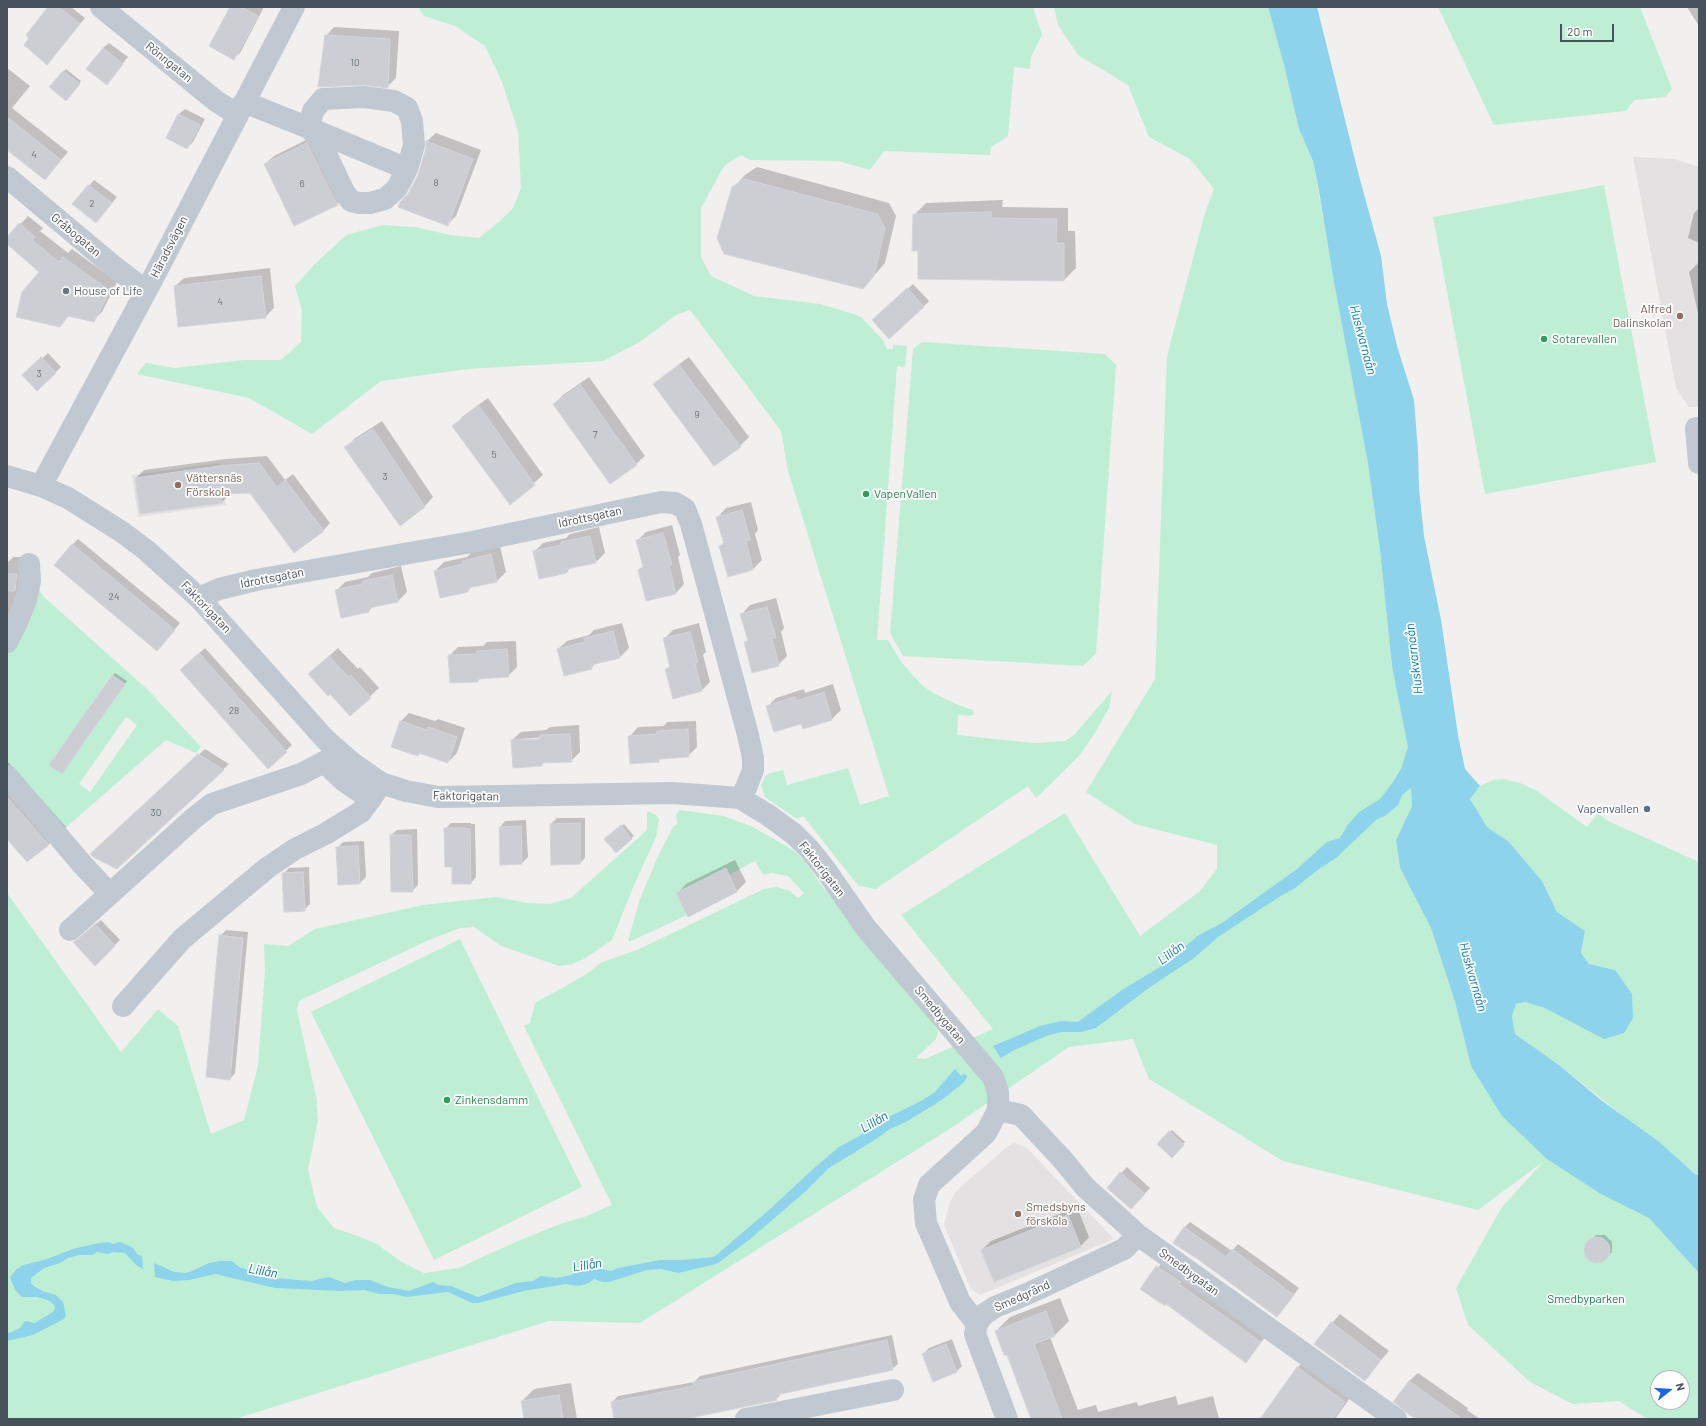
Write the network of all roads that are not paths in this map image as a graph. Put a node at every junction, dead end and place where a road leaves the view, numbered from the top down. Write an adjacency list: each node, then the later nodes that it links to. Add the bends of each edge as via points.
1 (101, 7): 3 (street, Rönngatan, via 216,101)
2 (294, 7): 3 (street, Häradsvägen)
3 (241, 109): 4 (street, Rönngatan); 7 (street, Häradsvägen)
4 (309, 128): 5 (street, Rönngatan); 5 (street, via 318,137 344,192 351,201 370,203 385,199 397,188); 5 (street, via 313,111 323,99 364,97 394,101 407,108 412,121 414,145)
5 (407, 169)
6 (7, 178): 7 (street, Gråbogatan)
7 (146, 291): 11 (street, Häradsvägen)
8 (1696, 428): 9 (street)
9 (1699, 463)
10 (7, 476): 11 (street, Faktorigatan)
11 (41, 486): 13 (street, Faktorigatan, via 68,498 122,532)
12 (29, 564): 14 (street, via 30,582 26,600)
13 (200, 598): 16 (street, Faktorigatan, via 325,739 352,762); 17 (street, Idrottsgatan, via 219,589 256,580 472,542 661,502 675,503 685,509 691,524 748,734 753,770)
14 (7, 642)
15 (7, 776): 18 (street)
16 (376, 791): 17 (street, Faktorigatan, via 406,791 438,797 673,793); 18 (street, via 344,781 324,762 301,774 212,804); 21 (street, via 361,812 295,849 225,902 182,939)
17 (740, 798): 19 (street, Faktorigatan, via 794,834 810,850)
18 (110, 894): 20 (street)
19 (866, 928): 22 (street, Smedbygatan, via 993,1078 998,1092)
20 (70, 930)
21 (124, 1006)
22 (998, 1110): 23 (street, Smedbygatan, via 1021,1115 1085,1187); 24 (street, Smedbygatan, via 986,1133 929,1185 924,1200 926,1223 960,1302)
23 (1138, 1235): 24 (street, Smedgränd, via 1124,1250 994,1307 982,1315); 29 (street, Smedbygatan)
24 (977, 1324): 28 (street, via 975,1334)
25 (893, 1390): 26 (street)
26 (790, 1413): 27 (street)
27 (746, 1419)
28 (1007, 1419)
29 (1396, 1419)

